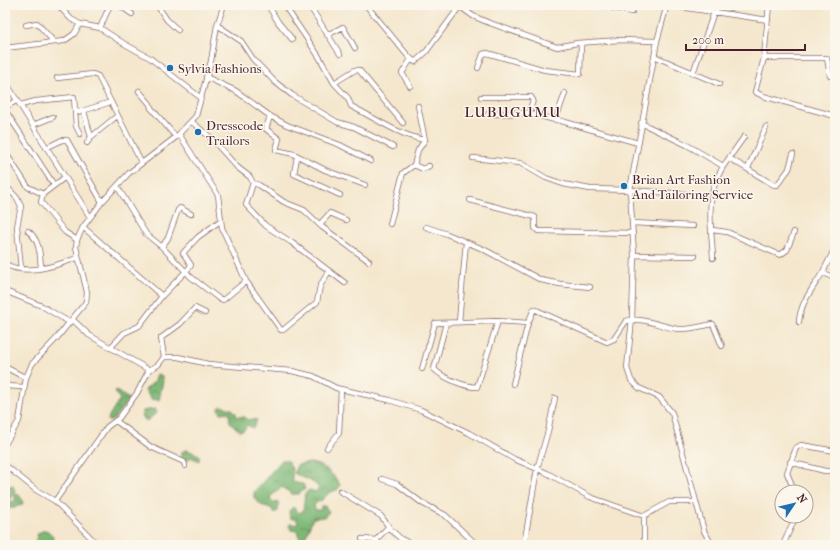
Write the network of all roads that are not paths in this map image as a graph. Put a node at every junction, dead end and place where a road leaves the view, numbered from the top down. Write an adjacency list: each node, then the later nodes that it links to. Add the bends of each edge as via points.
1 (58, 5): 19 (street)
2 (102, 5): 14 (street)
3 (119, 5): 17 (street)
4 (157, 5): 23 (street)
5 (224, 5): 21 (street)
6 (268, 5): 25 (street)
7 (284, 5): 41 (street, via 318,54)
8 (310, 5): 24 (street)
9 (366, 5): 34 (street)
10 (600, 5): 15 (street)
11 (667, 5): 16 (street); 26 (street)
12 (769, 5): 18 (street)
13 (459, 6): 28 (street, via 473,16 548,45 564,47); 34 (street, via 426,52 415,62)
14 (109, 7): 22 (street)
15 (632, 12)
16 (714, 12): 18 (street); 36 (street)
17 (132, 14)
18 (768, 20): 33 (street)
19 (80, 24): 22 (street); 27 (street, via 68,39)
20 (26, 25): 27 (street, via 37,23)
21 (216, 25): 39 (street); 74 (street, via 241,41 253,59 292,95 337,122 358,129)
22 (100, 28): 47 (street, via 150,58)
23 (178, 30)
24 (327, 35): 30 (street, via 343,27); 31 (street)
25 (292, 39)
26 (657, 41): 28 (street); 32 (street)
27 (54, 42): 29 (street)
28 (581, 43): 35 (street, via 580,74 545,70 486,53 483,54)
29 (5, 48)
30 (355, 48)
31 (340, 54)
32 (654, 56): 36 (street); 64 (street)
33 (764, 58): 37 (street, via 828,58); 59 (street, via 755,90 757,94)
34 (411, 59): 43 (street, via 402,73)
35 (478, 68)
36 (693, 73): 42 (street)
37 (830, 76)
38 (57, 78): 49 (street, via 95,75)
39 (206, 78): 47 (street); 58 (street, via 236,91)
40 (5, 81): 48 (street)
41 (334, 83): 63 (street, via 359,70); 71 (street, via 347,96 351,106 397,131)
42 (719, 84)
43 (410, 86)
44 (139, 91): 68 (street, via 151,108)
45 (565, 93): 61 (street)
46 (482, 97): 55 (street, via 531,97 533,100)
47 (201, 98): 62 (street)
48 (18, 100): 50 (street); 52 (street)
49 (111, 102): 53 (street); 57 (street)
50 (21, 105): 54 (street, via 72,96); 65 (street)
51 (418, 106): 71 (street)
52 (5, 107): 90 (street)
53 (84, 110): 54 (street); 69 (street)
54 (75, 112): 67 (street, via 76,126)
55 (529, 113): 56 (street); 61 (street)
56 (488, 114)
57 (118, 116): 69 (street); 82 (street)
58 (270, 116): 78 (street, via 266,129 279,139 276,150); 81 (street, via 296,130 340,145)
59 (835, 116)
60 (53, 117): 65 (street)
61 (558, 119): 73 (street)
62 (192, 122): 68 (street); 88 (street, via 211,138)
63 (403, 123)
64 (641, 124): 73 (street); 85 (street, via 687,145)
65 (33, 125): 75 (street)
66 (766, 127): 86 (street)
67 (80, 134)
68 (178, 136): 82 (street); 102 (street, via 218,195)
69 (91, 137): 72 (street)
70 (744, 138): 80 (street)
71 (425, 140): 83 (street, via 418,150)
72 (87, 142)
73 (638, 143): 93 (street)
74 (393, 147)
75 (46, 148): 87 (street); 98 (street, via 63,139 67,140)
76 (5, 152): 94 (street, via 28,187)
77 (793, 154): 86 (street, via 789,169 777,185)
78 (297, 157): 91 (street); 96 (street, via 294,174)
79 (473, 158): 93 (street, via 520,163 546,178 563,184 590,189)
80 (729, 158): 85 (street); 86 (street)
81 (371, 161)
82 (141, 162): 92 (street)
83 (414, 165): 84 (street, via 423,169); 105 (street, via 403,173)
84 (429, 166)
85 (723, 166): 109 (street, via 711,194)
86 (748, 168)
87 (64, 178): 90 (street); 100 (street)
88 (253, 183): 104 (street, via 284,202 304,210); 126 (street, via 247,207 266,226)
89 (5, 185): 124 (street, via 21,206 17,227)
90 (54, 185): 94 (street)
91 (365, 185)
92 (117, 186): 98 (street); 115 (street, via 146,234)
93 (630, 190): 95 (street); 103 (street)
94 (43, 194): 113 (street, via 40,200 42,205 65,232)
95 (685, 194)
96 (340, 195)
97 (470, 200): 112 (street, via 535,218 535,228 538,231)
98 (102, 202): 100 (street)
99 (191, 214): 115 (street, via 180,208 178,210)
100 (90, 217): 107 (street)
101 (346, 220): 104 (street, via 330,213)
102 (220, 221): 125 (street, via 198,237 184,253 191,265); 129 (street, via 226,242)
103 (632, 223): 106 (street); 112 (street)
104 (320, 224): 121 (street)
105 (390, 224)
106 (693, 226)
107 (83, 227): 113 (street); 133 (street)
108 (426, 227): 114 (street)
109 (712, 230): 111 (street, via 727,232 780,255 787,250); 120 (street)
110 (28, 231): 123 (street, via 34,236 39,247)
111 (794, 232)
112 (633, 233): 117 (street)
113 (77, 240): 119 (street)
114 (466, 242): 131 (street, via 541,280); 138 (street)
115 (162, 247): 125 (street)
116 (835, 248): 127 (street)
117 (634, 255): 118 (street); 135 (street)
118 (695, 256)
119 (77, 258): 123 (street); 136 (street, via 87,297 83,307)
120 (713, 258)
121 (369, 261)
122 (5, 264): 124 (street)
123 (41, 268): 124 (street)
124 (21, 269)
125 (187, 271): 129 (street, via 194,280 223,300); 133 (street)
126 (328, 271): 129 (street, via 320,286 317,302 283,330 280,330); 130 (street)
127 (823, 272): 128 (street); 139 (street, via 805,300)
128 (835, 279)
129 (246, 281)
130 (345, 283)
131 (590, 287)
132 (5, 291): 136 (street)
133 (162, 296): 143 (street, via 139,326 124,333)
134 (205, 313): 144 (street, via 195,308 180,324 161,338)
135 (632, 319): 141 (street, via 626,321 614,339 607,342 534,309); 142 (street, via 676,329 714,324); 167 (street, via 627,372 635,384 659,397 672,413)
136 (70, 320): 143 (street); 148 (street, via 32,364)
137 (498, 321): 138 (street); 140 (street, via 477,386 467,385 434,369); 141 (street)
138 (459, 322): 140 (street)
139 (799, 322)
140 (446, 323): 146 (street, via 434,324)
141 (528, 323): 149 (street)
142 (722, 346)
143 (110, 348): 147 (street)
144 (164, 357): 147 (street, via 158,365); 152 (street, via 178,357 208,364 292,371 313,376)
145 (5, 367): 148 (street)
146 (422, 369)
147 (149, 370): 154 (street, via 137,393)
148 (26, 378): 151 (street)
149 (513, 384)
150 (5, 386): 151 (street)
151 (24, 386): 155 (street, via 19,421)
152 (341, 390): 156 (street, via 339,433); 161 (street, via 421,410)
153 (555, 398): 161 (street)
154 (116, 421): 160 (street, via 151,447 184,462); 166 (street, via 107,427)
155 (5, 444)
156 (327, 448)
157 (835, 451): 158 (street, via 801,445 796,448)
158 (790, 462): 162 (street); 164 (street, via 787,473)
159 (5, 465): 166 (street, via 36,490)
160 (185, 466)
161 (537, 469): 168 (street, via 590,497); 177 (street)
162 (835, 471)
163 (382, 479): 176 (street, via 397,484 422,503 445,515)
164 (792, 484)
165 (340, 491): 170 (street, via 381,516)
166 (55, 501): 173 (street)
167 (696, 502): 168 (street, via 669,502); 179 (street, via 704,531)
168 (644, 516): 178 (street)
169 (792, 524): 180 (street)
170 (389, 527): 172 (street); 175 (street, via 401,539)
171 (362, 539): 172 (street)
172 (376, 540): 174 (street)
173 (98, 545)
174 (381, 545)
175 (414, 545)
176 (476, 545)
177 (524, 545)
178 (644, 545)
179 (712, 545)
180 (783, 545)

